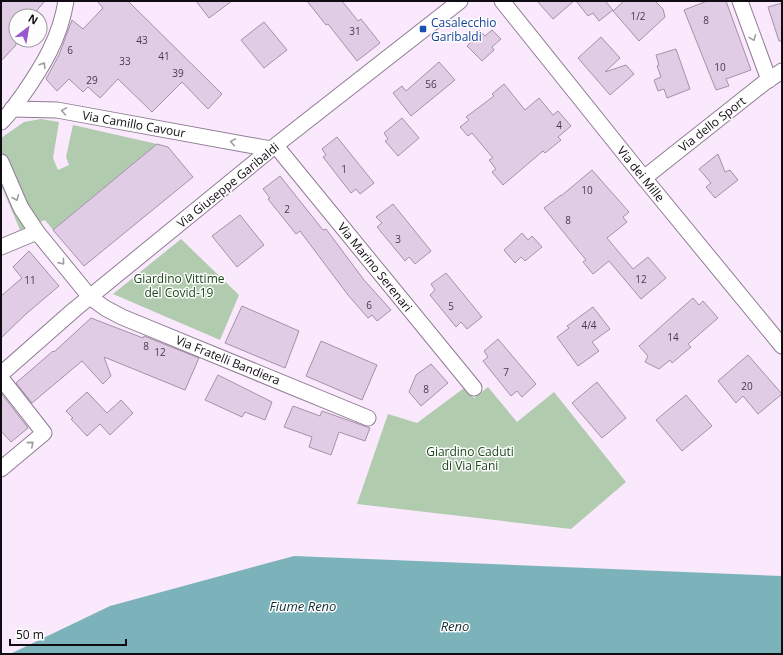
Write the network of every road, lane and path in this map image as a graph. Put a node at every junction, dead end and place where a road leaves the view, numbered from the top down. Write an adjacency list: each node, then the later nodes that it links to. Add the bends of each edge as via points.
1 (66, 1): 7 (street, one-way to 1, via 46,60 60,25)
2 (460, 1): 9 (street, Via Giuseppe Garibaldi)
3 (502, 1): 11 (street, Via dei Mille)
4 (740, 1): 6 (street, one-way to 6)
5 (782, 71): 6 (street, Via dello Sport)
6 (769, 80): 11 (street, Via dello Sport)
7 (12, 109): 8 (street); 9 (street, Via Camillo Cavour, one-way to 7, via 57,110)
8 (1, 122)
9 (274, 147): 14 (street, Via Giuseppe Garibaldi); 18 (street, Via Marino Serenari)
10 (1, 162): 12 (street, Via Fratelli Bandiera, one-way to 12, via 21,208)
11 (644, 178): 15 (street, Via dei Mille)
12 (37, 232): 13 (street); 14 (street, Via Fratelli Bandiera, one-way to 14)
13 (1, 247)
14 (90, 297): 16 (street, Via Giuseppe Garibaldi); 19 (street, Via Fratelli Bandiera, via 122,317)
15 (782, 346)
16 (1, 374)
17 (1, 378): 20 (street, one-way to 17, via 44,433)
18 (474, 388)
19 (368, 418)
20 (1, 469)

